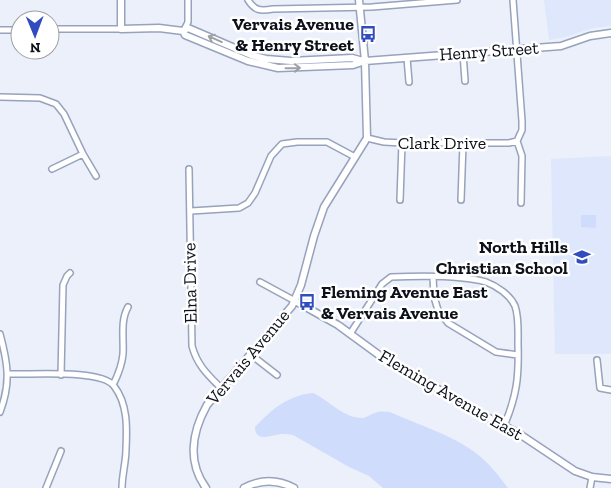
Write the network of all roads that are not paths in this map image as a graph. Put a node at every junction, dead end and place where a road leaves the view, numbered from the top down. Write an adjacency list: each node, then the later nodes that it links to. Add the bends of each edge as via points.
1 (121, 0): 9 (street)
2 (188, 0): 10 (street, via 188,22)
3 (248, 0): 7 (street, via 260,11)
4 (360, 0): 7 (street)
5 (457, 0): 7 (street)
6 (514, 0): 12 (street)
7 (360, 8): 15 (street)
8 (60, 29): 9 (street, Henry Street)
9 (121, 29): 10 (street, Henry Street)
10 (183, 31): 15 (street, Henry Street, via 188,28 266,59 352,58)
11 (611, 33): 12 (street, Henry Street, via 561,46)
12 (517, 49): 13 (street, Henry Street); 20 (street, via 522,121)
13 (463, 53): 14 (street, Henry Street); 16 (street)
14 (407, 58): 15 (street, Henry Street); 17 (street)
15 (364, 61): 19 (street)
16 (465, 81)
17 (409, 82)
18 (0, 97): 23 (street, via 40,98 56,104)
19 (367, 138): 21 (street, Clark Drive); 24 (street, Vervais Avenue)
20 (517, 141): 22 (street, Clark Drive); 30 (street, via 522,156)
21 (402, 143): 22 (street, Clark Drive); 28 (street)
22 (463, 144): 29 (street)
23 (83, 154): 26 (street); 27 (street)
24 (355, 157): 31 (street, via 326,142 282,144 271,156 248,203 239,208); 35 (street, Vervais Avenue, via 322,213)
25 (189, 169): 31 (street, Elna Drive)
26 (52, 170)
27 (96, 176)
28 (400, 200)
29 (461, 200)
30 (521, 203)
31 (191, 211): 46 (street, Elna Drive, via 192,346 200,366)
32 (70, 272): 43 (street, via 63,285)
33 (433, 277): 38 (street, via 385,280); 40 (street, via 438,310 448,323 496,352); 40 (street, via 485,282 506,295 515,308)
34 (260, 282): 35 (street)
35 (295, 301): 38 (street, Fleming Avenue East); 39 (street, Vervais Avenue)
36 (128, 307): 45 (street, via 124,314 120,371)
37 (0, 334): 42 (street)
38 (350, 334): 49 (street, Fleming Avenue East, via 379,355)
39 (250, 354): 44 (street); 46 (street, Vervais Avenue)
40 (518, 355): 49 (street, via 516,392)
41 (597, 360): 47 (street, via 600,388)
42 (8, 374): 43 (street); 48 (street)
43 (61, 375): 45 (street, via 86,375)
44 (277, 375)
45 (113, 385): 54 (street, via 125,413 126,451)
46 (221, 388): 55 (street, Vervais Avenue, via 201,416 194,440 194,460)
47 (611, 390)
48 (0, 412)
49 (504, 426): 51 (street, Fleming Avenue East)
50 (61, 451): 53 (street)
51 (592, 477): 52 (street, Fleming Avenue East); 58 (street)
52 (611, 479)
53 (46, 488)
54 (122, 488)
55 (206, 488)
56 (244, 488): 57 (street, via 270,481)
57 (294, 488)
58 (590, 488)

